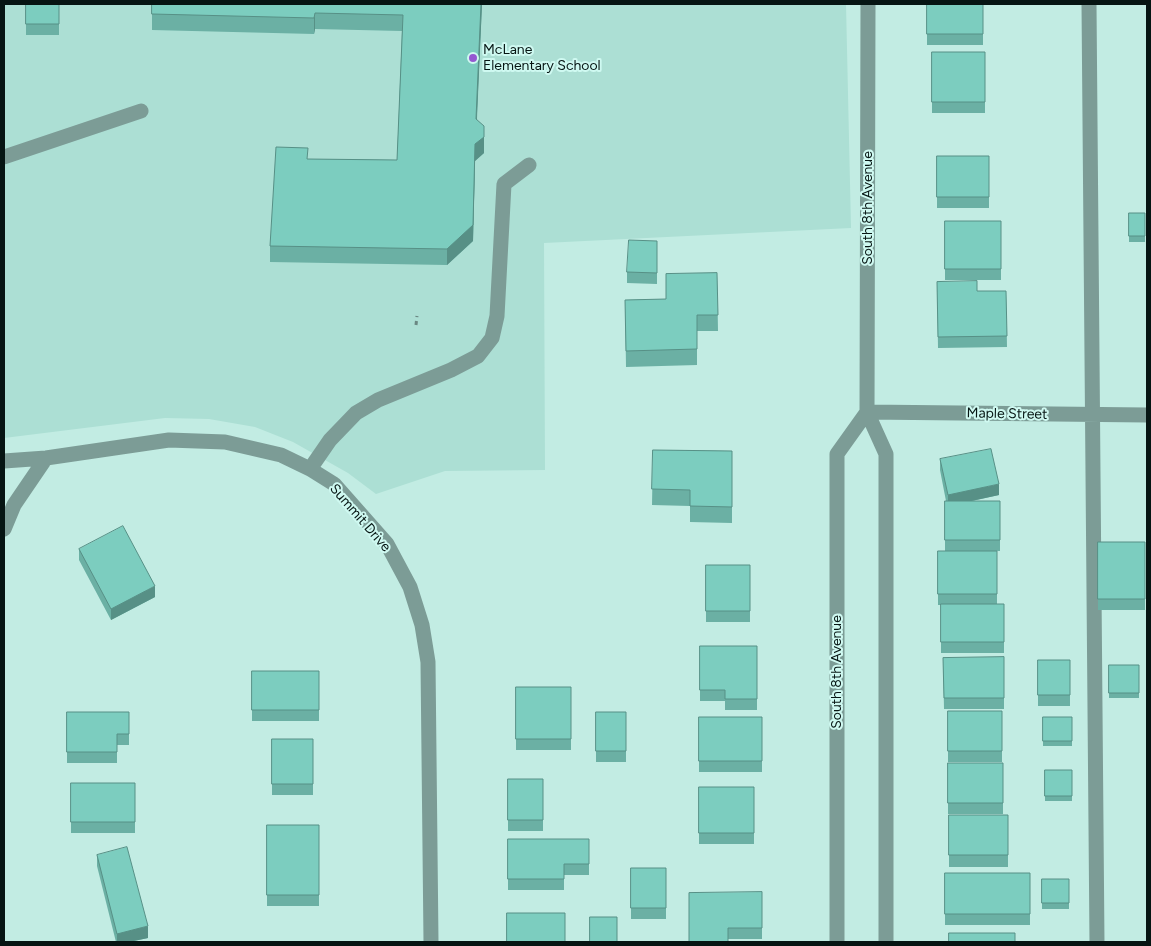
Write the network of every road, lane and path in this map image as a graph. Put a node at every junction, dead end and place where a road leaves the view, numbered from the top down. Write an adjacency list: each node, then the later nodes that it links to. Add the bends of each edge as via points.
1 (868, 4): 8 (street, South 8th Avenue)
2 (1089, 4): 9 (street)
3 (141, 111): 4 (street)
4 (4, 157)
5 (529, 165): 13 (street, via 504,184 497,316 492,338 478,356 378,400 356,414 330,440)
6 (417, 316): 7 (path)
7 (416, 325)
8 (867, 412): 9 (street, Maple Street); 16 (street, South 8th Avenue, via 837,454); 17 (street, South 8th Avenue, via 886,454)
9 (1092, 414): 10 (street, Maple Street); 18 (street)
10 (1147, 415)
11 (46, 458): 12 (street, Summit Drive); 13 (street, Summit Drive, via 169,440 216,441 281,455); 14 (street, via 14,505)
12 (4, 462)
13 (310, 469): 15 (street, Summit Drive, via 334,484 387,544 410,587 422,624 428,662)
14 (4, 529)
15 (431, 942)
16 (837, 942)
17 (886, 942)
18 (1097, 942)

